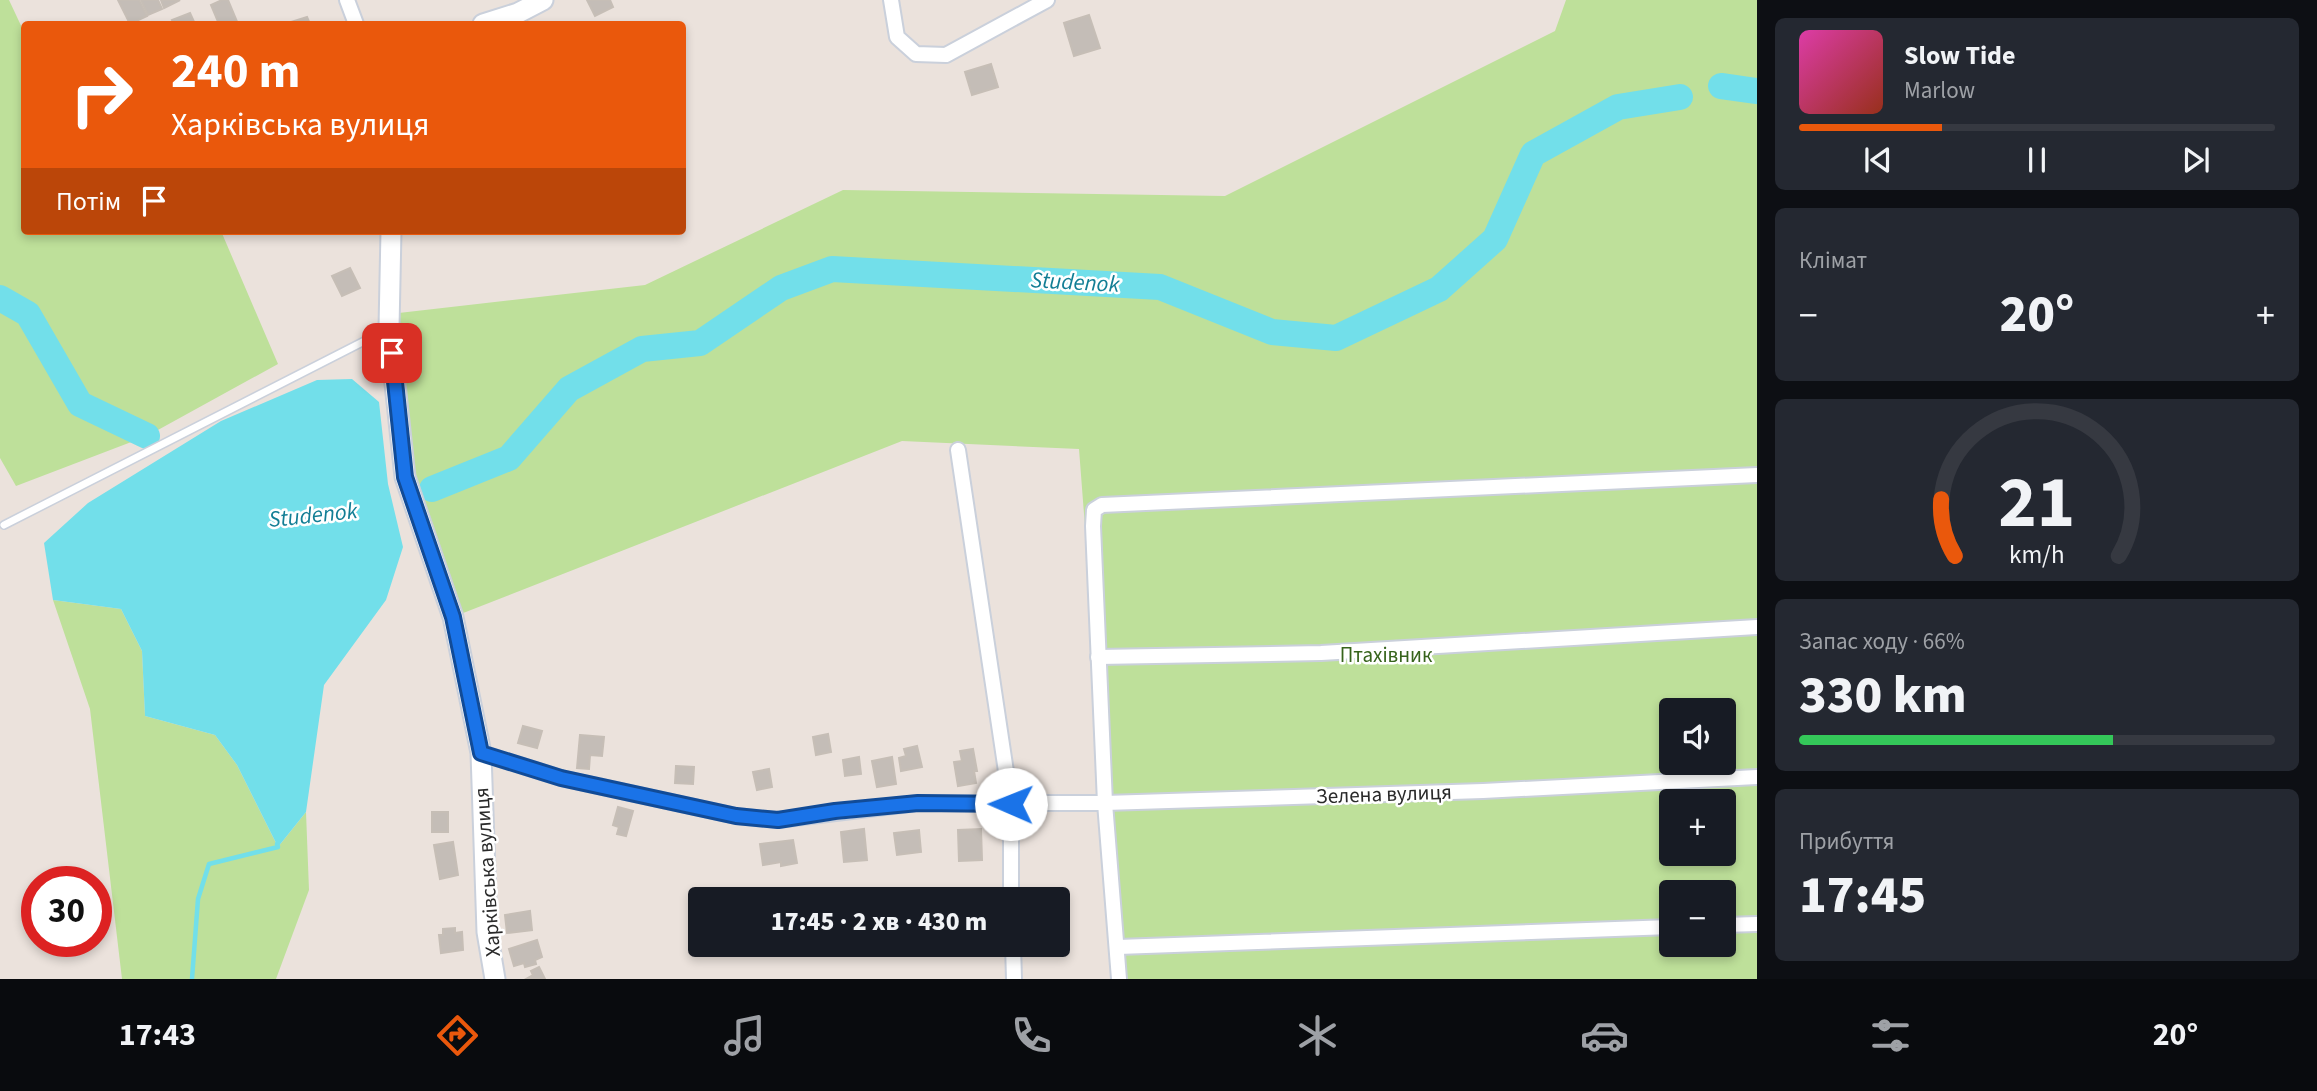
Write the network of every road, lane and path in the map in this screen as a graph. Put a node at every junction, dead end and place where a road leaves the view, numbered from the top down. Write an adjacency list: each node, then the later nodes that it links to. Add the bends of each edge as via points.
1 (346, 0): 5 (street)
2 (543, 0): 6 (street)
3 (891, 0): 4 (street, via 897,37 916,54 946,55)
4 (1047, 0)
5 (355, 21)
6 (493, 21)
7 (391, 235): 8 (street, Харківська вулиця)
8 (389, 328): 11 (lane); 14 (street, Харківська вулиця, via 405,477 453,617)
9 (958, 450): 17 (street)
10 (1757, 475): 13 (street, via 1102,505 1094,510 1093,526)
11 (4, 525)
12 (1757, 627): 13 (street, via 1321,653)
13 (1098, 657): 16 (street)
14 (481, 753): 17 (street, Зелена вулиця, via 561,778 736,816 778,820 918,803); 24 (street, Харківська вулиця, via 487,932)
15 (1757, 777): 16 (street, Зелена вулиця)
16 (1105, 803): 17 (street, Зелена вулиця); 22 (street)
17 (1011, 804): 18 (street)
18 (1011, 887)
19 (1757, 924): 20 (street)
20 (1736, 925)
21 (1659, 927): 22 (street)
22 (1118, 947): 26 (street)
23 (1013, 957): 25 (street)
24 (495, 979)
25 (1014, 979)
26 (1119, 979)

